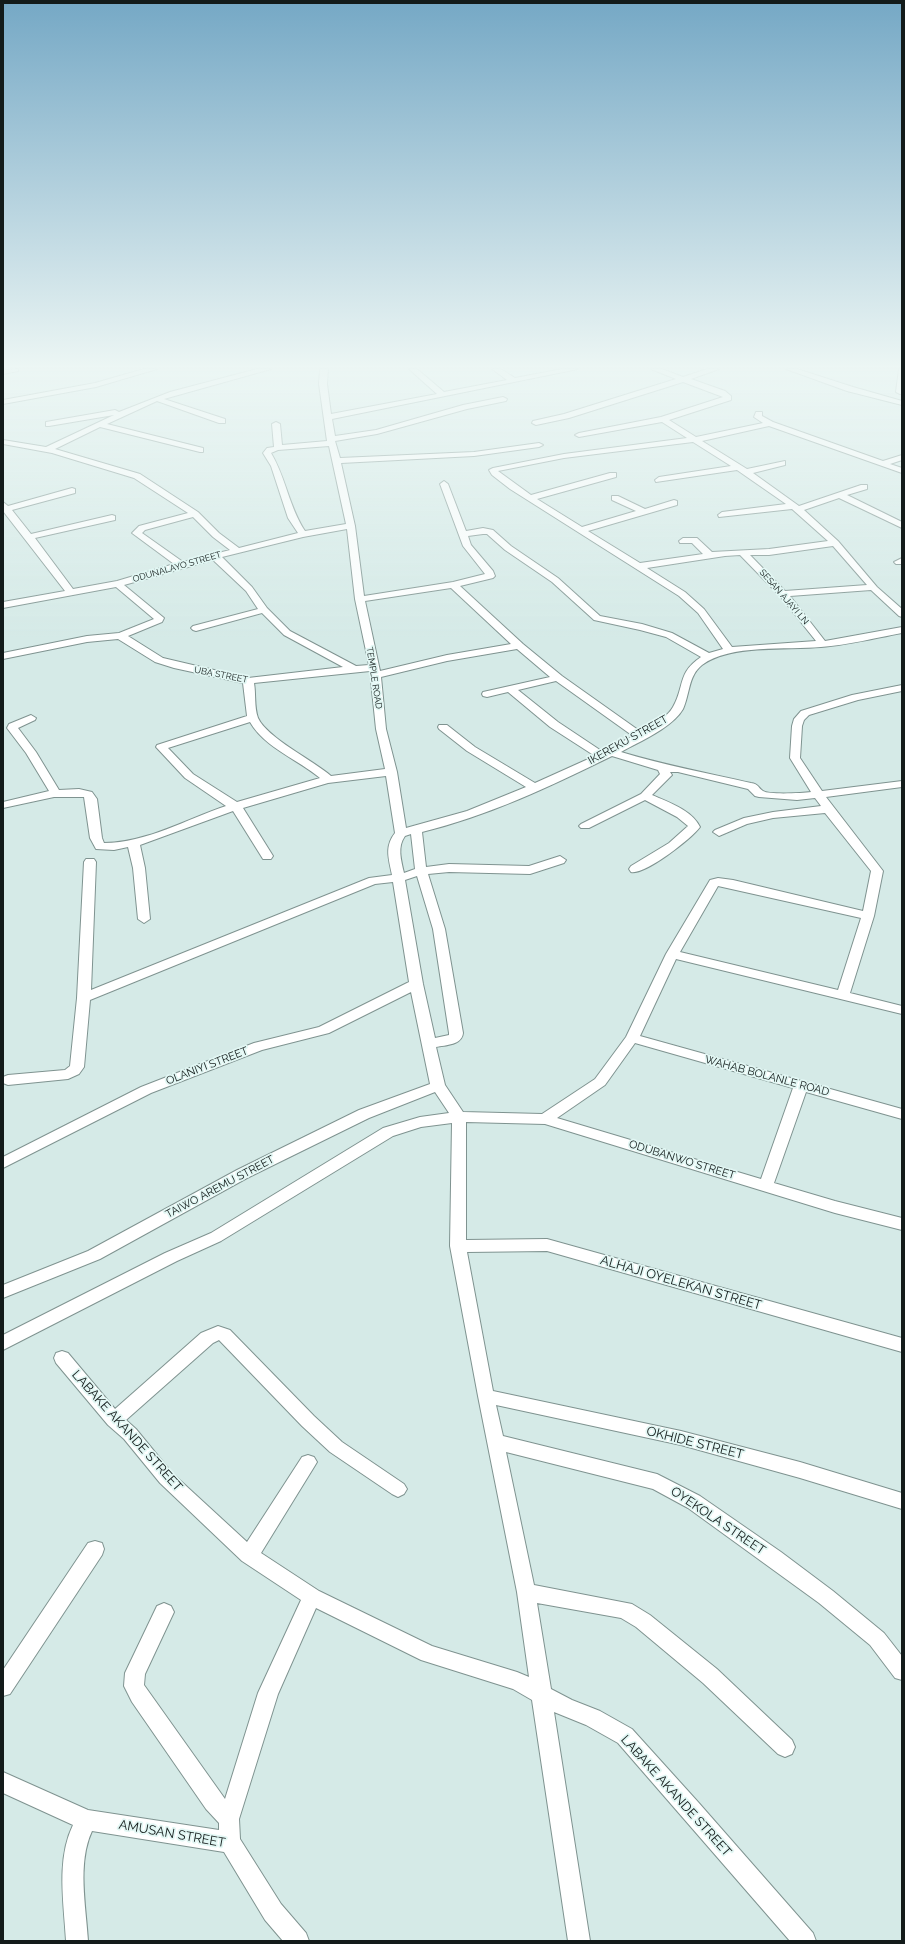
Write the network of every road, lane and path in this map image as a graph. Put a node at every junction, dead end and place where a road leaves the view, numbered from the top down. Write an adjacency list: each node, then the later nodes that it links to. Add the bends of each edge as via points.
1 (81, 460): 26 (street, via 137,476)
2 (271, 460): 32 (street, via 292,518)
3 (376, 460): 8 (street)
4 (544, 460): 20 (street, via 493,471)
5 (726, 460): 11 (street)
6 (871, 460): 10 (street)
7 (893, 460): 10 (street)
8 (337, 462): 30 (street, TEMPLE ROAD)
9 (782, 463): 12 (street)
10 (883, 464): 13 (street)
11 (738, 467): 12 (street); 15 (street)
12 (746, 472): 23 (street)
13 (902, 472)
14 (613, 475): 20 (street)
15 (659, 480)
16 (444, 484): 33 (street)
17 (864, 486): 19 (street)
18 (72, 491): 24 (street)
19 (840, 495): 23 (street); 29 (street)
20 (530, 498): 31 (street)
21 (615, 498): 25 (street)
22 (674, 503): 25 (street)
23 (795, 508): 27 (street); 36 (street)
24 (5, 509): 34 (street)
25 (645, 512): 31 (street)
26 (195, 514): 37 (street); 41 (street, via 142,528 136,533)
27 (722, 515)
28 (112, 518): 34 (street)
29 (902, 525)
30 (351, 526): 32 (street, ODUNALAYO STREET); 48 (street, TEMPLE ROAD)
31 (581, 530): 42 (street)
32 (302, 534): 37 (street, ODUNALAYO STREET)
33 (463, 534): 44 (street, via 467,546 490,576); 59 (street, via 490,532 508,548 555,580 597,618 669,635)
34 (30, 536): 46 (street)
35 (683, 541): 39 (street, via 694,540)
36 (835, 543): 38 (street); 45 (street)
37 (236, 550): 40 (street, ODUNALAYO STREET)
38 (743, 553): 39 (street); 47 (street, SESAN AJAYI LN)
39 (710, 555): 42 (street)
40 (215, 556): 41 (street, ODUNALAYO STREET); 50 (street, via 249,589)
41 (181, 564): 43 (street, ODUNALAYO STREET)
42 (640, 566): 57 (street, via 682,594 701,611)
43 (118, 584): 46 (street, ODUNALAYO STREET); 54 (street, via 159,618 157,622)
44 (453, 585): 48 (street); 56 (street)
45 (872, 588): 47 (street); 51 (street)
46 (71, 593): 49 (street, ODUNALAYO STREET)
47 (783, 594): 55 (street, SESAN AJAYI LN)
48 (360, 599): 61 (street, TEMPLE ROAD)
49 (3, 605)
50 (264, 610): 52 (street); 60 (street, via 287,633)
51 (902, 614)
52 (196, 628)
53 (902, 630): 55 (street, IKEREKU STREET)
54 (120, 636): 58 (street, via 87,639); 63 (street, UBA STREET, via 159,660)
55 (823, 644): 57 (street, IKEREKU STREET)
56 (519, 646): 61 (street, UBA STREET); 62 (street)
57 (729, 651): 59 (street, IKEREKU STREET)
58 (3, 656)
59 (709, 657): 70 (street, IKEREKU STREET, via 687,676 674,713)
60 (354, 669): 61 (street, UBA STREET); 63 (street, UBA STREET)
61 (375, 671): 73 (street, TEMPLE ROAD, via 381,728)
62 (558, 678): 64 (street); 70 (street)
63 (248, 681): 68 (street)
64 (509, 688): 66 (street); 71 (street, via 578,742)
65 (902, 688): 79 (street, via 829,705 805,713 799,719 795,758)
66 (487, 694)
67 (31, 718): 77 (street, via 12,728 31,752)
68 (253, 718): 74 (street, via 277,742 321,772); 81 (street, via 160,746 189,776)
69 (443, 727): 76 (street, via 471,749)
70 (640, 736): 71 (street, IKEREKU STREET)
71 (606, 754): 72 (street); 76 (street, IKEREKU STREET)
72 (663, 768): 78 (street, via 666,774); 79 (street, via 684,770 751,786 759,794)
73 (391, 772): 74 (street); 85 (street, TEMPLE ROAD)
74 (328, 780): 81 (street)
75 (902, 784): 79 (street)
76 (536, 788): 83 (street, IKEREKU STREET, via 467,816)
77 (56, 794): 80 (street); 86 (street, via 88,794 91,799 96,838 100,846 120,847)
78 (645, 796): 82 (street); 90 (street, via 684,815 691,820 694,827 673,846)
79 (823, 802): 84 (street, via 744,821); 93 (street, via 876,871)
80 (3, 805)
81 (236, 807): 86 (street); 87 (street)
82 (585, 826)
83 (416, 830): 85 (street, IKEREKU STREET); 91 (street)
84 (719, 832)
85 (401, 833): 92 (street, via 395,841 394,851)
86 (133, 842): 94 (street, via 140,875)
87 (267, 856)
88 (560, 860): 91 (street, via 530,870 450,868)
89 (90, 862): 98 (street)
90 (635, 869)
91 (421, 871): 92 (street); 101 (street, via 439,929 456,1033 453,1039)
92 (400, 878): 96 (street); 98 (street, via 373,881)
93 (868, 916): 95 (street, via 718,882 714,883); 97 (street)
94 (144, 919)
95 (672, 954): 97 (street); 100 (street)
96 (416, 984): 101 (street); 108 (street, OLANIYI STREET, via 324,1030 259,1046 146,1090)
97 (843, 995): 99 (street)
98 (84, 998): 102 (street, via 80,1054 74,1071 68,1074)
99 (902, 1010)
100 (632, 1038): 103 (street, WAHAB BOLANLE ROAD); 107 (street, via 600,1082)
101 (429, 1044): 104 (street)
102 (8, 1080)
103 (801, 1086): 106 (street, WAHAB BOLANLE ROAD); 109 (street)
104 (439, 1088): 105 (street); 112 (street, TAIWO AREMU STREET, via 364,1114 242,1174 94,1255)
105 (457, 1114): 107 (street, ODUBANWO STREET); 111 (street); 113 (street, ODUBANWO STREET, via 388,1132 216,1237 171,1257)
106 (902, 1114)
107 (545, 1119): 109 (street, ODUBANWO STREET)
108 (3, 1163)
109 (766, 1186): 110 (street, ODUBANWO STREET)
110 (902, 1224)
111 (458, 1246): 114 (street, ALHAJI OYELEKAN STREET, via 547,1245); 116 (street)
112 (3, 1292)
113 (3, 1343)
114 (902, 1345)
115 (62, 1358): 117 (street, LABAKE AKANDE STREET)
116 (486, 1396): 118 (street); 121 (street, OKHIDE STREET, via 681,1438)
117 (114, 1420): 120 (street, via 207,1338 218,1333 224,1335 336,1447); 123 (street, LABAKE AKANDE STREET, via 130,1434 166,1478)
118 (496, 1442): 124 (street); 127 (street, OYEKOLA STREET, via 657,1482 678,1492 826,1597 877,1639)
119 (308, 1462): 123 (street)
120 (398, 1489)
121 (902, 1501)
122 (95, 1549): 128 (street)
123 (249, 1555): 125 (street, LABAKE AKANDE STREET)
124 (526, 1592): 129 (street); 130 (street, via 625,1610 643,1621 710,1676)
125 (312, 1597): 129 (street, LABAKE AKANDE STREET, via 428,1654 517,1681); 132 (street, via 268,1693)
126 (164, 1612): 132 (street, via 135,1673 134,1686 213,1802)
127 (902, 1671)
128 (3, 1687)
129 (542, 1695): 137 (street); 138 (street, LABAKE AKANDE STREET, via 625,1736)
130 (785, 1747)
131 (3, 1782): 133 (street, AMUSAN STREET)
132 (229, 1819): 134 (street)
133 (88, 1820): 134 (street, AMUSAN STREET); 135 (street, via 77,1840 73,1874)
134 (230, 1842): 136 (street, AMUSAN STREET, via 273,1912)
135 (77, 1941)
136 (298, 1941)
137 (579, 1941)
138 (805, 1941)

